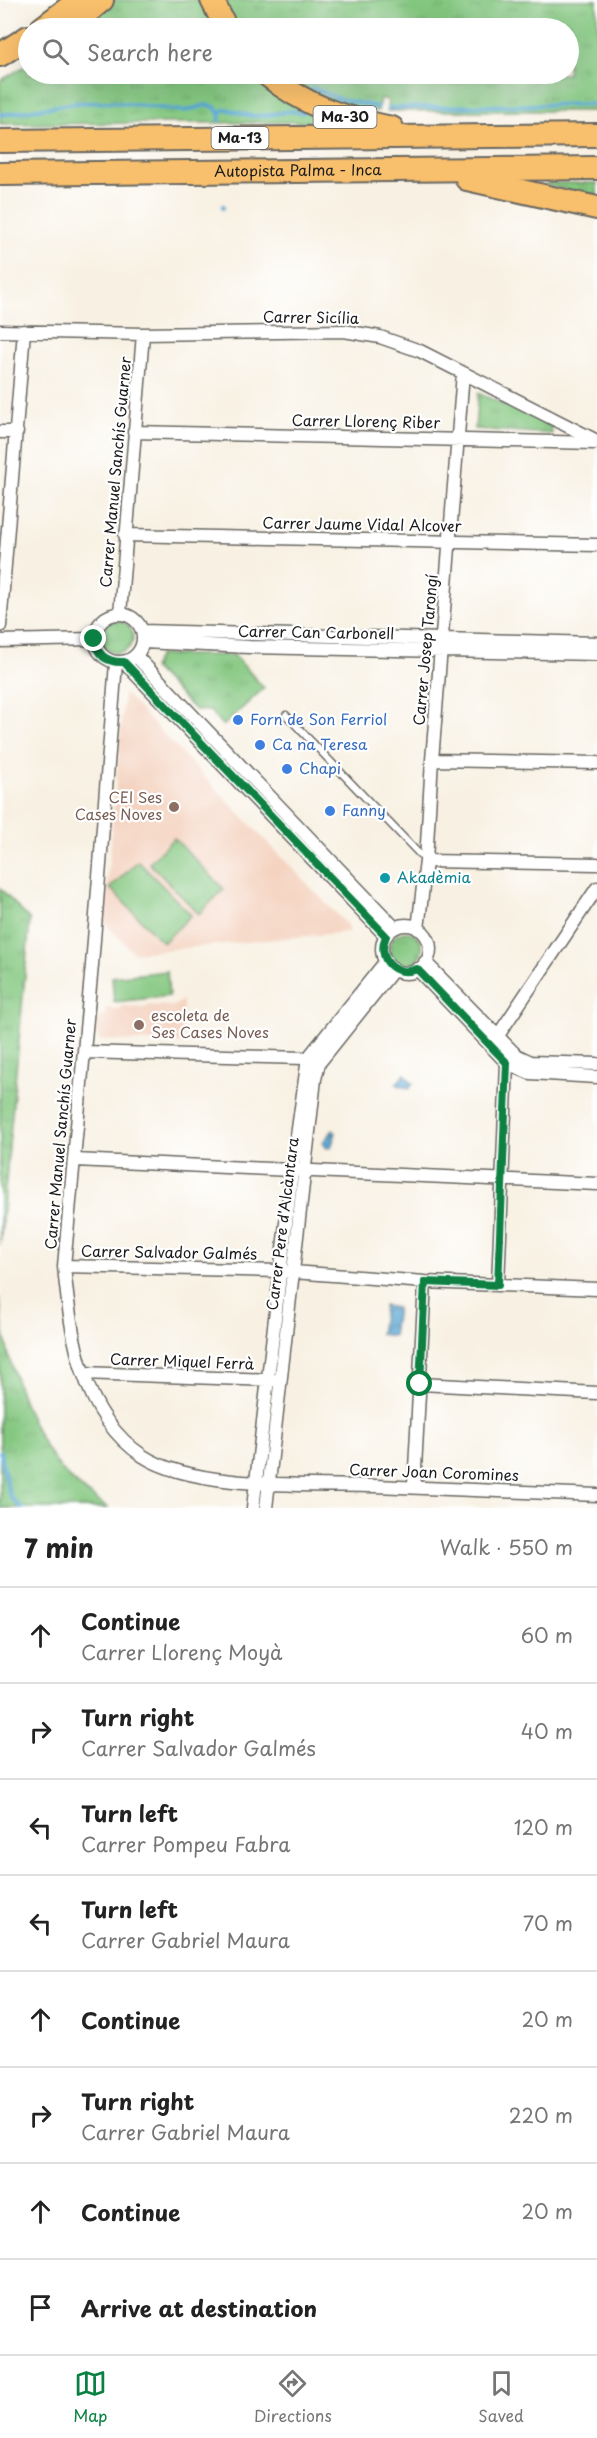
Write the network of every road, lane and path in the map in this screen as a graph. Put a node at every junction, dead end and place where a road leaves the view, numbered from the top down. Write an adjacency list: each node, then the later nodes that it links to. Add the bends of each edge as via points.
1 (79, 0): 4 (highway)
2 (102, 0): 5 (highway)
3 (212, 0): 6 (highway)
4 (55, 18)
5 (80, 18)
6 (221, 18)
7 (18, 43): 8 (highway)
8 (0, 54)
9 (18, 61): 10 (highway)
10 (0, 72)
11 (279, 84): 13 (highway, Ma-30, via 341,116)
12 (597, 135): 13 (highway, Ma-13)
13 (434, 137): 14 (highway, Ma-13)
14 (0, 141)
15 (597, 168): 16 (highway, Autopista Palma - Inca)
16 (422, 170): 17 (highway, Autopista Palma - Inca); 18 (highway)
17 (0, 174)
18 (595, 208)
19 (0, 331): 20 (street, Carrer Sicília)
20 (24, 331): 21 (street, Carrer Sicília); 24 (street)
21 (143, 334): 22 (street, Carrer Sicília, via 344,331 410,347); 25 (street, Carrer Manuel Sanchís Guarner)
22 (463, 373): 26 (street, Carrer Josep Tarongí); 27 (street, Carrer Sicília)
23 (0, 432): 24 (street)
24 (17, 432): 28 (street)
25 (134, 432): 26 (street, Carrer Llorenç Riber); 29 (street, Carrer Manuel Sanchís Guarner)
26 (457, 440): 27 (street, Carrer Llorenç Riber); 30 (street, Carrer Josep Tarongí)
27 (597, 442)
28 (3, 533): 33 (street)
29 (125, 535): 30 (street, Carrer Jaume Vidal Alcover); 32 (street, Carrer Manuel Sanchís Guarner)
30 (450, 542): 31 (street, Carrer Jaume Vidal Alcover); 38 (street, Carrer Josep Tarongí)
31 (597, 546)
32 (120, 614): 34 (street, via 134,619); 35 (street, via 104,618)
33 (0, 626)
34 (142, 637): 38 (street, Carrer Can Carbonell); 40 (street)
35 (94, 639): 36 (street); 41 (street, via 98,652 110,661)
36 (0, 641)
37 (597, 643): 38 (street)
38 (442, 645): 39 (street, Carrer Can Carbonell); 43 (street, Carrer Josep Tarongí)
39 (597, 654)
40 (136, 656): 41 (street); 48 (street)
41 (120, 662): 50 (street); 54 (street, Carrer Manuel Sanchís Guarner)
42 (286, 716): 45 (lane)
43 (432, 760): 44 (street); 45 (street, Carrer Josep Tarongí)
44 (597, 764)
45 (426, 861): 46 (street); 49 (street, Carrer Josep Tarongí)
46 (597, 864)
47 (597, 888): 53 (street)
48 (395, 928): 49 (street); 50 (street)
49 (418, 929): 52 (street, via 429,946)
50 (386, 936): 51 (street, via 382,948)
51 (390, 965): 52 (street, via 404,972); 55 (street)
52 (421, 966): 53 (street)
53 (494, 1041): 56 (street); 57 (street, via 531,1062)
54 (84, 1052): 55 (street); 59 (street, Carrer Manuel Sanchís Guarner)
55 (314, 1061): 60 (street); 61 (street, Carrer Pere d'Alcàntara)
56 (507, 1063): 58 (street, via 530,1073); 62 (street)
57 (597, 1064)
58 (597, 1077)
59 (75, 1160): 60 (street); 64 (street, Carrer Manuel Sanchís Guarner)
60 (292, 1171): 61 (street); 65 (street)
61 (305, 1172): 62 (street); 65 (street, Carrer Pere d'Alcàntara)
62 (502, 1181): 63 (street); 67 (street)
63 (597, 1184)
64 (64, 1266): 65 (street, Carrer Salvador Galmés); 69 (street, Carrer Manuel Sanchís Guarner, via 69,1313)
65 (286, 1271): 66 (street, Carrer Salvador Galmés); 70 (street, Carrer Pere d'Alcàntara)
66 (425, 1282): 67 (street, Carrer Salvador Galmés); 71 (street)
67 (498, 1285): 68 (street, Carrer Salvador Galmés)
68 (597, 1289)
69 (83, 1373): 70 (street, Carrer Miquel Ferrà); 73 (street, Carrer Manuel Sanchís Guarner, via 107,1419 143,1455 167,1468 190,1474)
70 (274, 1380): 73 (street, Carrer Pere d'Alcàntara)
71 (420, 1384): 72 (street); 74 (street)
72 (597, 1393)
73 (262, 1482): 74 (street, Carrer Joan Coromines); 76 (street); 77 (street, Carrer Pere d'Alcàntara)
74 (414, 1488): 75 (street, Carrer Joan Coromines)
75 (597, 1495)
76 (253, 1508)
77 (266, 1508)

